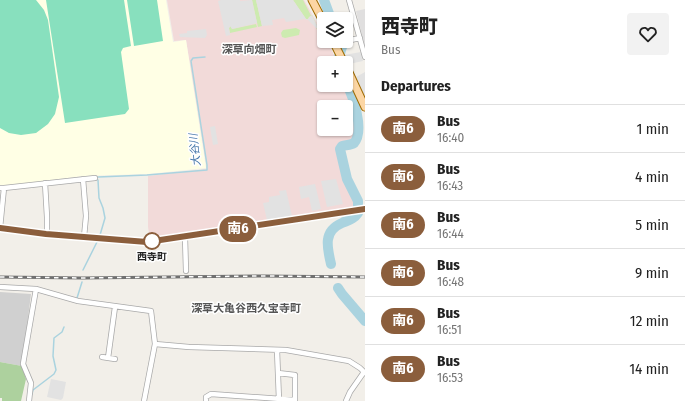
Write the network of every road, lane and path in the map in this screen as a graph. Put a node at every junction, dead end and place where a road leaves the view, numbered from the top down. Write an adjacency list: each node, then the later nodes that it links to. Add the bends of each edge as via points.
1 (312, 0): 3 (main road)
2 (349, 0): 4 (street)
3 (318, 12)
4 (360, 38): 5 (street); 6 (street)
5 (353, 39)
6 (365, 57)
7 (353, 81): 8 (main road)
8 (365, 107)
9 (95, 178): 10 (street)
10 (84, 179): 11 (street); 16 (street)
11 (45, 183): 12 (street); 15 (street)
12 (2, 188): 14 (street)
13 (361, 209): 17 (street)
14 (0, 228): 15 (street)
15 (46, 234): 16 (street)
16 (84, 237): 17 (street, via 147,242)
17 (185, 237): 18 (street)
18 (186, 271)
19 (0, 287): 20 (street)
20 (36, 289): 21 (street); 29 (street, via 23,364 30,383)
21 (115, 307): 22 (street, via 151,311); 25 (street)
22 (155, 344): 23 (street); 31 (street)
23 (277, 350): 27 (street, via 349,361); 28 (street)
24 (102, 357): 25 (street)
25 (108, 358): 26 (street)
26 (115, 359)
27 (365, 372): 33 (street)
28 (278, 374): 30 (street); 30 (street, via 295,375 295,400)
29 (31, 397)
30 (279, 400): 32 (street, via 211,394 206,397)
31 (144, 401)
32 (206, 401)
33 (346, 401)

